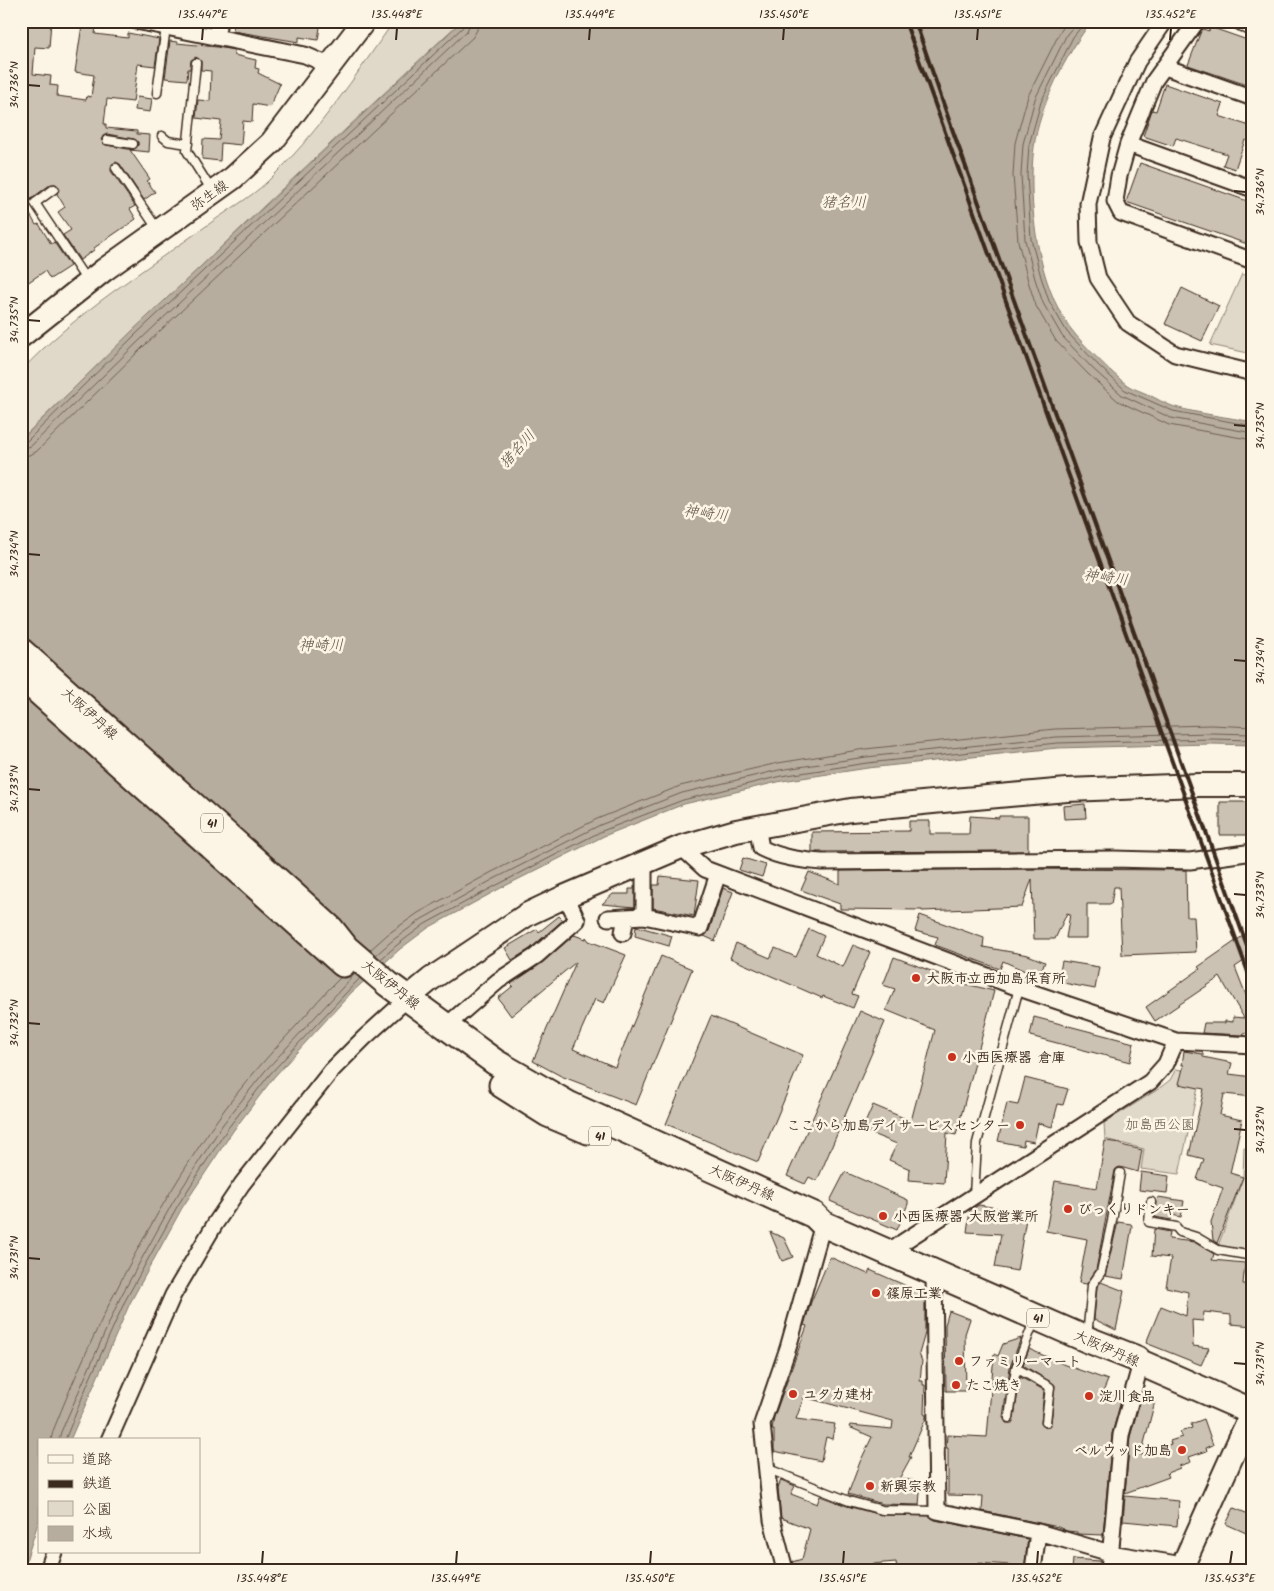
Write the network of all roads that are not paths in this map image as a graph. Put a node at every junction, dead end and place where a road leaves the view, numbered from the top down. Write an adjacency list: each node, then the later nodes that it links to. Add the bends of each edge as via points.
1 (136, 21): 7 (street)
2 (219, 21): 9 (street)
3 (364, 21): 11 (street, 弥生線)
4 (1165, 21): 28 (street, via 1137,62 1102,138 1088,204 1089,242 1098,278 1128,323 1175,354)
5 (1197, 21): 12 (street)
6 (1239, 21): 8 (street)
7 (160, 24): 9 (street); 13 (lane)
8 (1253, 29)
9 (216, 36): 11 (street, via 305,55)
10 (196, 63): 18 (lane)
11 (331, 66): 23 (street, 弥生線, via 272,142)
12 (1165, 67): 14 (street); 19 (street, via 1154,82)
13 (157, 94)
14 (1253, 98)
15 (162, 136): 18 (lane, via 168,141)
16 (107, 140): 17 (lane)
17 (133, 144)
18 (188, 144): 23 (lane, via 187,151)
19 (1128, 144): 22 (street); 25 (street, via 1115,201 1121,213)
20 (116, 168): 24 (lane)
21 (54, 189): 26 (lane, via 35,203)
22 (1253, 189)
23 (213, 192): 24 (street, 弥生線)
24 (158, 231): 26 (street, 弥生線)
25 (1253, 261)
26 (88, 282): 27 (street, 弥生線)
27 (21, 336)
28 (1253, 373)
29 (21, 651): 43 (main road, 大阪伊丹線 / 41, via 331,929)
30 (21, 676): 43 (main road, 大阪伊丹線 / 41, via 378,995)
31 (1253, 785): 32 (street, via 1057,791 851,810)
32 (757, 826): 33 (street); 34 (street, via 761,848 785,858 822,862 1190,861)
33 (681, 847): 35 (street); 36 (street, via 705,869)
34 (1253, 852)
35 (644, 862): 37 (street); 38 (street)
36 (718, 874): 38 (street, via 700,928); 42 (street)
37 (566, 896): 43 (street, via 520,920); 44 (street, via 577,920)
38 (644, 916): 39 (street)
39 (626, 917): 40 (street); 41 (street)
40 (608, 918)
41 (623, 934)
42 (1019, 988): 45 (street); 48 (lane, via 977,1143)
43 (399, 1001): 44 (main road, 大阪伊丹線 / 41); 50 (main road, 大阪伊丹線 / 41, via 472,1066 548,1114 810,1225); 61 (street, via 332,1070 242,1184 215,1224 173,1295)
44 (445, 1026): 50 (main road, 大阪伊丹線 / 41, via 495,1062 570,1105 814,1215)
45 (1176, 1041): 46 (street); 48 (street, via 1166,1064 1150,1082)
46 (1253, 1046)
47 (1120, 1174): 55 (lane, via 1102,1272 1092,1285)
48 (974, 1197): 51 (street)
49 (1152, 1202): 52 (lane, via 1149,1222 1176,1227 1218,1250)
50 (823, 1224): 51 (main road, 大阪伊丹線 / 41); 62 (street, via 788,1348 762,1424)
51 (890, 1253): 53 (main road, 大阪伊丹線 / 41)
52 (1253, 1256)
53 (934, 1273): 54 (main road, 大阪伊丹線 / 41); 63 (street)
54 (1036, 1317): 55 (main road, 大阪伊丹線 / 41); 57 (lane)
55 (1086, 1339): 56 (main road, 大阪伊丹線 / 41, via 1137,1359)
56 (1142, 1364): 58 (main road, 大阪伊丹線 / 41); 65 (street, via 1121,1435)
57 (1016, 1368): 59 (lane); 60 (lane, via 1050,1387)
58 (1253, 1411): 67 (street)
59 (1008, 1418)
60 (1046, 1422)
61 (109, 1438)
62 (766, 1468): 63 (lane, via 849,1501 882,1510); 69 (street, via 772,1520)
63 (936, 1511): 64 (street)
64 (1038, 1532): 65 (street); 70 (street)
65 (1110, 1553): 67 (street); 71 (street)
66 (53, 1554): 68 (street)
67 (1187, 1568)
68 (48, 1570)
69 (785, 1570)
70 (1034, 1570)
71 (1109, 1570)

